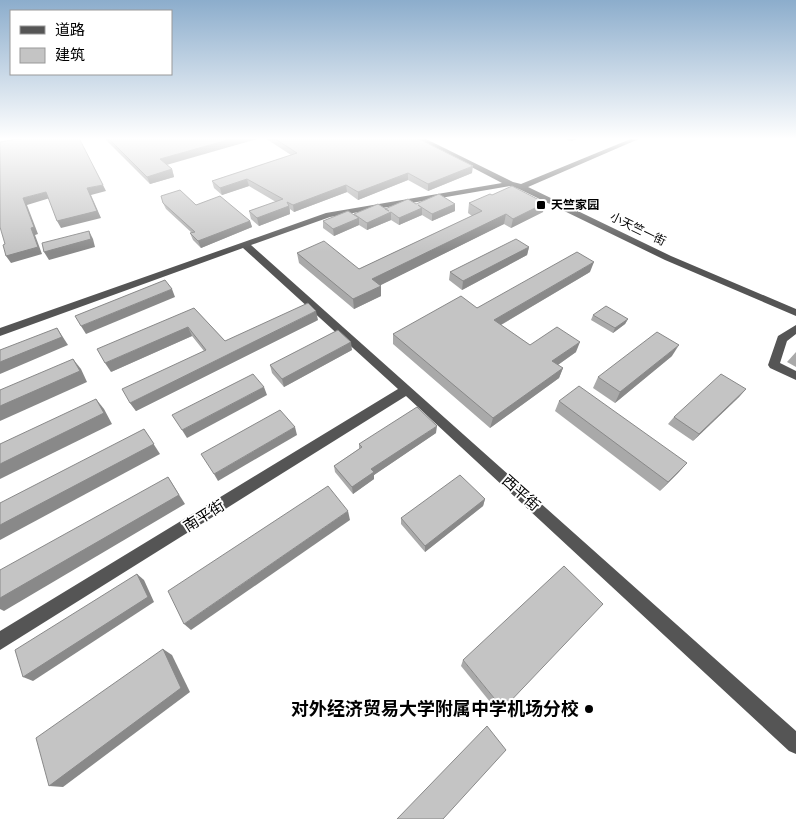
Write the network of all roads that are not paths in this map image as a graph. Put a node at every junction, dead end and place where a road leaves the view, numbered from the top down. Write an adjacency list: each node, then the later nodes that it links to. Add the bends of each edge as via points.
1 (495, 176): 3 (street, 小天竺一街)
2 (548, 176): 4 (street)
3 (510, 184): 4 (street, 小天竺一街); 5 (street, via 329,215)
4 (522, 187): 6 (street, 小天竺一街, via 668,258)
5 (244, 244): 8 (street); 10 (street, 西平街)
6 (796, 313)
7 (796, 329): 9 (street, via 782,339 774,365)
8 (0, 332)
9 (796, 376)
10 (407, 390): 11 (street, 南平街); 12 (street, 西平街)
11 (0, 641)
12 (796, 744)

